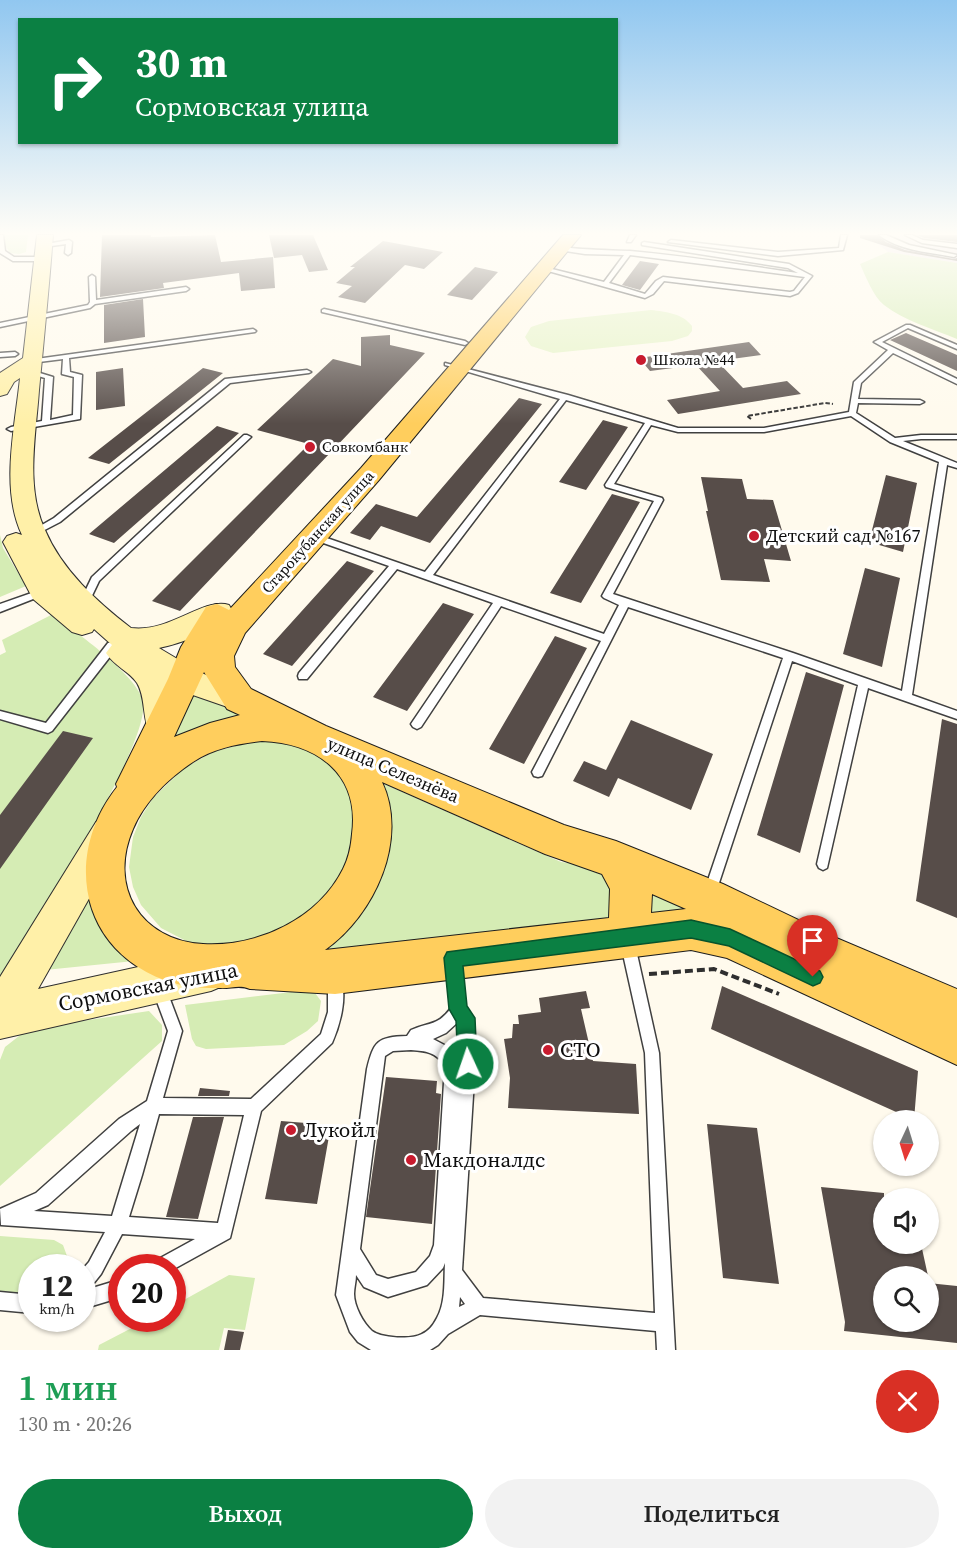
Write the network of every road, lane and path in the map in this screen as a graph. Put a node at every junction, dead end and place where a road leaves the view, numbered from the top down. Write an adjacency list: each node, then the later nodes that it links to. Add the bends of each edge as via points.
1 (29, 298): 8 (main road, улица Селезнёва)
2 (93, 298): 6 (lane)
3 (122, 298): 6 (lane)
4 (511, 298): 14 (main road, Старокубанская улица)
5 (515, 298): 14 (main road, Старокубанская улица)
6 (93, 302): 8 (lane, via 90,306)
7 (324, 311): 14 (lane)
8 (28, 319): 9 (lane); 16 (main road, улица Селезнёва)
9 (0, 325)
10 (252, 331): 13 (lane)
11 (957, 347): 12 (lane, via 908,326 877,342)
12 (892, 350): 17 (lane); 20 (lane, via 858,382)
13 (66, 356): 16 (lane); 22 (lane, via 66,374 78,375 77,417)
14 (458, 358): 18 (lane); 30 (main road, Старокубанская улица); 38 (main road, Старокубанская улица)
15 (307, 372): 29 (lane, via 228,381 57,520)
16 (15, 374): 22 (main road, улица Селезнёва); 22 (main road, улица Селезнёва)
17 (957, 382)
18 (565, 397): 21 (lane); 32 (lane)
19 (920, 402): 20 (lane)
20 (853, 407): 23 (lane); 23 (path, via 825,403 747,416); 26 (lane)
21 (650, 421): 23 (lane, via 678,430); 36 (lane, via 609,485 659,500 607,596)
22 (28, 426): 29 (main road, улица Селезнёва, via 7,475 7,507)
23 (764, 430)
24 (247, 437): 35 (lane, via 95,579)
25 (957, 437): 26 (lane)
26 (892, 440): 27 (lane)
27 (943, 462): 28 (lane); 45 (lane)
28 (957, 466)
29 (24, 536): 33 (main road, улица Селезнёва); 35 (main road, улица Селезнёва)
30 (315, 537): 31 (lane); 46 (main road, Старокубанская улица, via 226,637 218,656 219,670)
31 (395, 565): 32 (lane); 42 (lane)
32 (427, 576): 34 (lane)
33 (43, 592): 37 (lane); 40 (main road, улица Селезнёва, via 67,614)
34 (499, 601): 39 (lane); 49 (lane)
35 (85, 602): 40 (main road, улица Селезнёва)
36 (625, 603): 39 (lane); 41 (lane)
37 (0, 608)
38 (219, 612): 40 (main road, Старокубанская улица, via 170,636); 43 (main road, Старокубанская улица, via 197,647)
39 (607, 639): 52 (lane)
40 (118, 642): 43 (main road, улица Селезнёва); 47 (lane, via 48,728); 50 (main road, улица Селезнёва, via 153,685)
41 (789, 656): 44 (lane); 56 (lane)
42 (303, 676)
43 (185, 679): 46 (main road, улица Селезнёва); 50 (main road, Старокубанская улица)
44 (864, 682): 45 (lane); 55 (lane)
45 (906, 697): 48 (lane)
46 (240, 699): 51 (main road, улица Селезнёва)
47 (0, 715)
48 (957, 715)
49 (417, 724)
50 (161, 725): 53 (main road, Старокубанская улица)
51 (314, 736): 53 (main road, via 262,727 233,730 204,740 176,754 151,774); 54 (main road, улица Селезнёва, via 559,841); 59 (main road, via 350,761 366,788 373,831 365,866 345,901 314,932 275,955)
52 (538, 772)
53 (119, 815): 59 (main road, via 107,849 105,873 112,908 124,928 141,945 169,960 202,967); 63 (main road, Старокубанская улица)
54 (616, 860): 56 (main road, улица Селезнёва); 57 (main road, via 628,878 633,904)
55 (823, 864)
56 (699, 914): 57 (main road, Сормовская улица); 65 (main road, улица Селезнёва, via 819,952); 66 (main road, улица Селезнёва, via 730,938)
57 (630, 956): 58 (main road, Сормовская улица); 62 (path, via 714,969); 80 (lane, via 652,1053)
58 (453, 958): 60 (main road, Сормовская улица); 64 (lane)
59 (231, 966): 60 (main road, Сормовская улица); 61 (main road, Сормовская улица)
60 (335, 972): 69 (lane, via 335,1012 327,1038)
61 (158, 985): 63 (main road, Сормовская улица); 68 (lane, via 176,1031)
62 (780, 994)
63 (3, 1004)
64 (459, 1009): 67 (lane, via 450,1024 416,1035); 76 (lane, via 465,1018 468,1064)
65 (957, 1012)
66 (957, 1042)
67 (411, 1043): 73 (lane, via 391,1044 379,1051); 73 (lane, via 447,1051 453,1064 443,1245 437,1262 421,1279 388,1288 370,1281)
68 (153, 1106): 69 (lane); 70 (lane, via 125,1125 42,1199); 71 (lane)
69 (254, 1107): 72 (lane)
70 (0, 1217): 71 (lane)
71 (118, 1224): 72 (lane); 75 (lane)
72 (224, 1232): 74 (lane)
73 (351, 1251): 81 (lane, via 345,1295 353,1320 370,1340 416,1349 431,1341)
74 (184, 1254)
75 (96, 1267)
76 (453, 1272): 79 (lane); 81 (lane)
77 (0, 1301): 78 (lane)
78 (18, 1303)
79 (478, 1306): 80 (lane); 81 (lane)
80 (665, 1323): 82 (lane)
81 (445, 1326)
82 (666, 1350)

